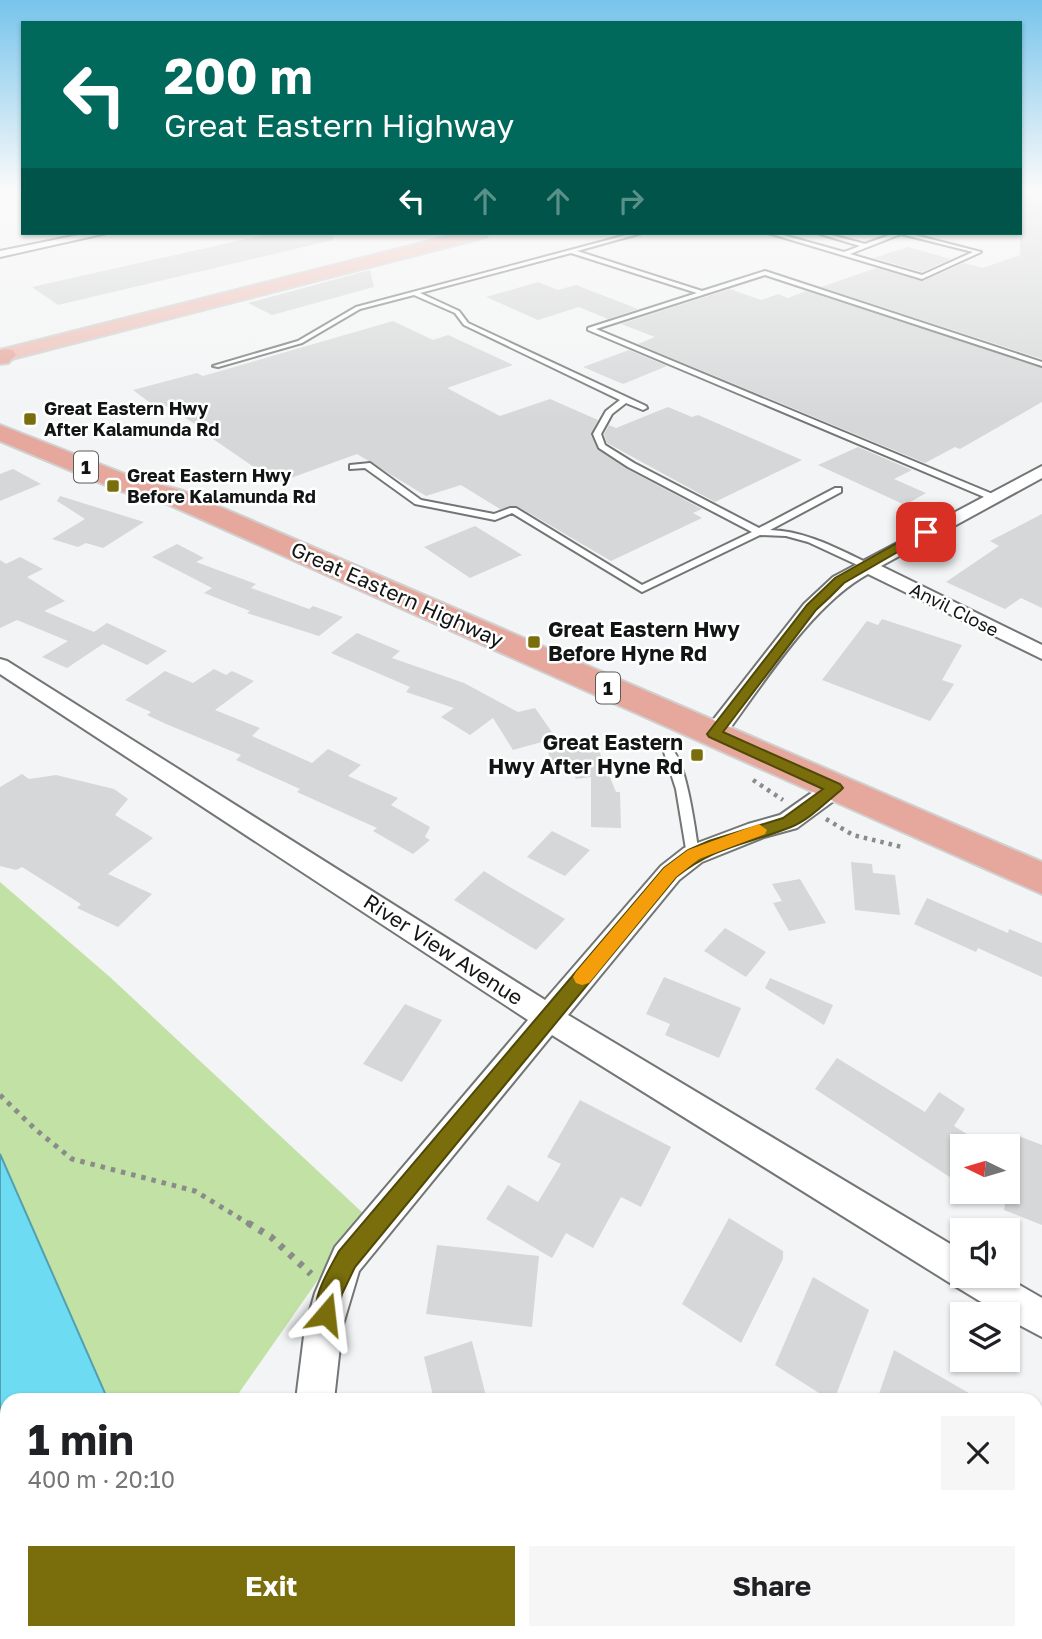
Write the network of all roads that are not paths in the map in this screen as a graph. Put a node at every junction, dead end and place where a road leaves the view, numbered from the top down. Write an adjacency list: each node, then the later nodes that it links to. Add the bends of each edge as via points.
1 (345, 266): 8 (main road)
2 (512, 266): 7 (lane)
3 (619, 266): 6 (lane)
4 (887, 266): 5 (lane, via 922,277)
5 (946, 266)
6 (701, 292): 9 (lane, via 765,273); 19 (lane, via 590,329)
7 (414, 293): 10 (lane, via 358,308 300,342); 11 (lane, via 457,312 466,324)
8 (2, 356)
9 (1042, 364)
10 (216, 366)
11 (625, 400): 12 (lane); 20 (lane, via 597,433 602,446)
12 (643, 408)
13 (0, 414): 18 (highway, Great Eastern Highway / 1, via 145,477)
14 (0, 432): 18 (highway, Great Eastern Highway / 1, via 127,484)
15 (353, 467): 20 (lane, via 367,465 418,502 495,517 513,510 642,589)
16 (1042, 471): 19 (street)
17 (838, 489): 20 (lane)
18 (174, 497): 24 (highway, Great Eastern Highway / 1)
19 (992, 497): 21 (street)
20 (759, 533): 21 (lane, via 786,533 811,540)
21 (867, 566): 22 (street, Anvil Close); 24 (street, via 840,581 811,608)
22 (1042, 653)
23 (0, 665): 29 (street, River View Avenue)
24 (714, 734): 26 (highway, Great Eastern Highway / 1)
25 (670, 752): 27 (lane)
26 (822, 798): 27 (street, via 788,822); 28 (highway, Great Eastern Highway / 1)
27 (694, 855): 29 (street, via 670,873)
28 (1042, 879)
29 (549, 1018): 30 (street, River View Avenue); 33 (street, via 347,1259 331,1292 317,1356)
30 (950, 1263)
31 (991, 1288): 32 (street)
32 (1042, 1319)
33 (315, 1393)

